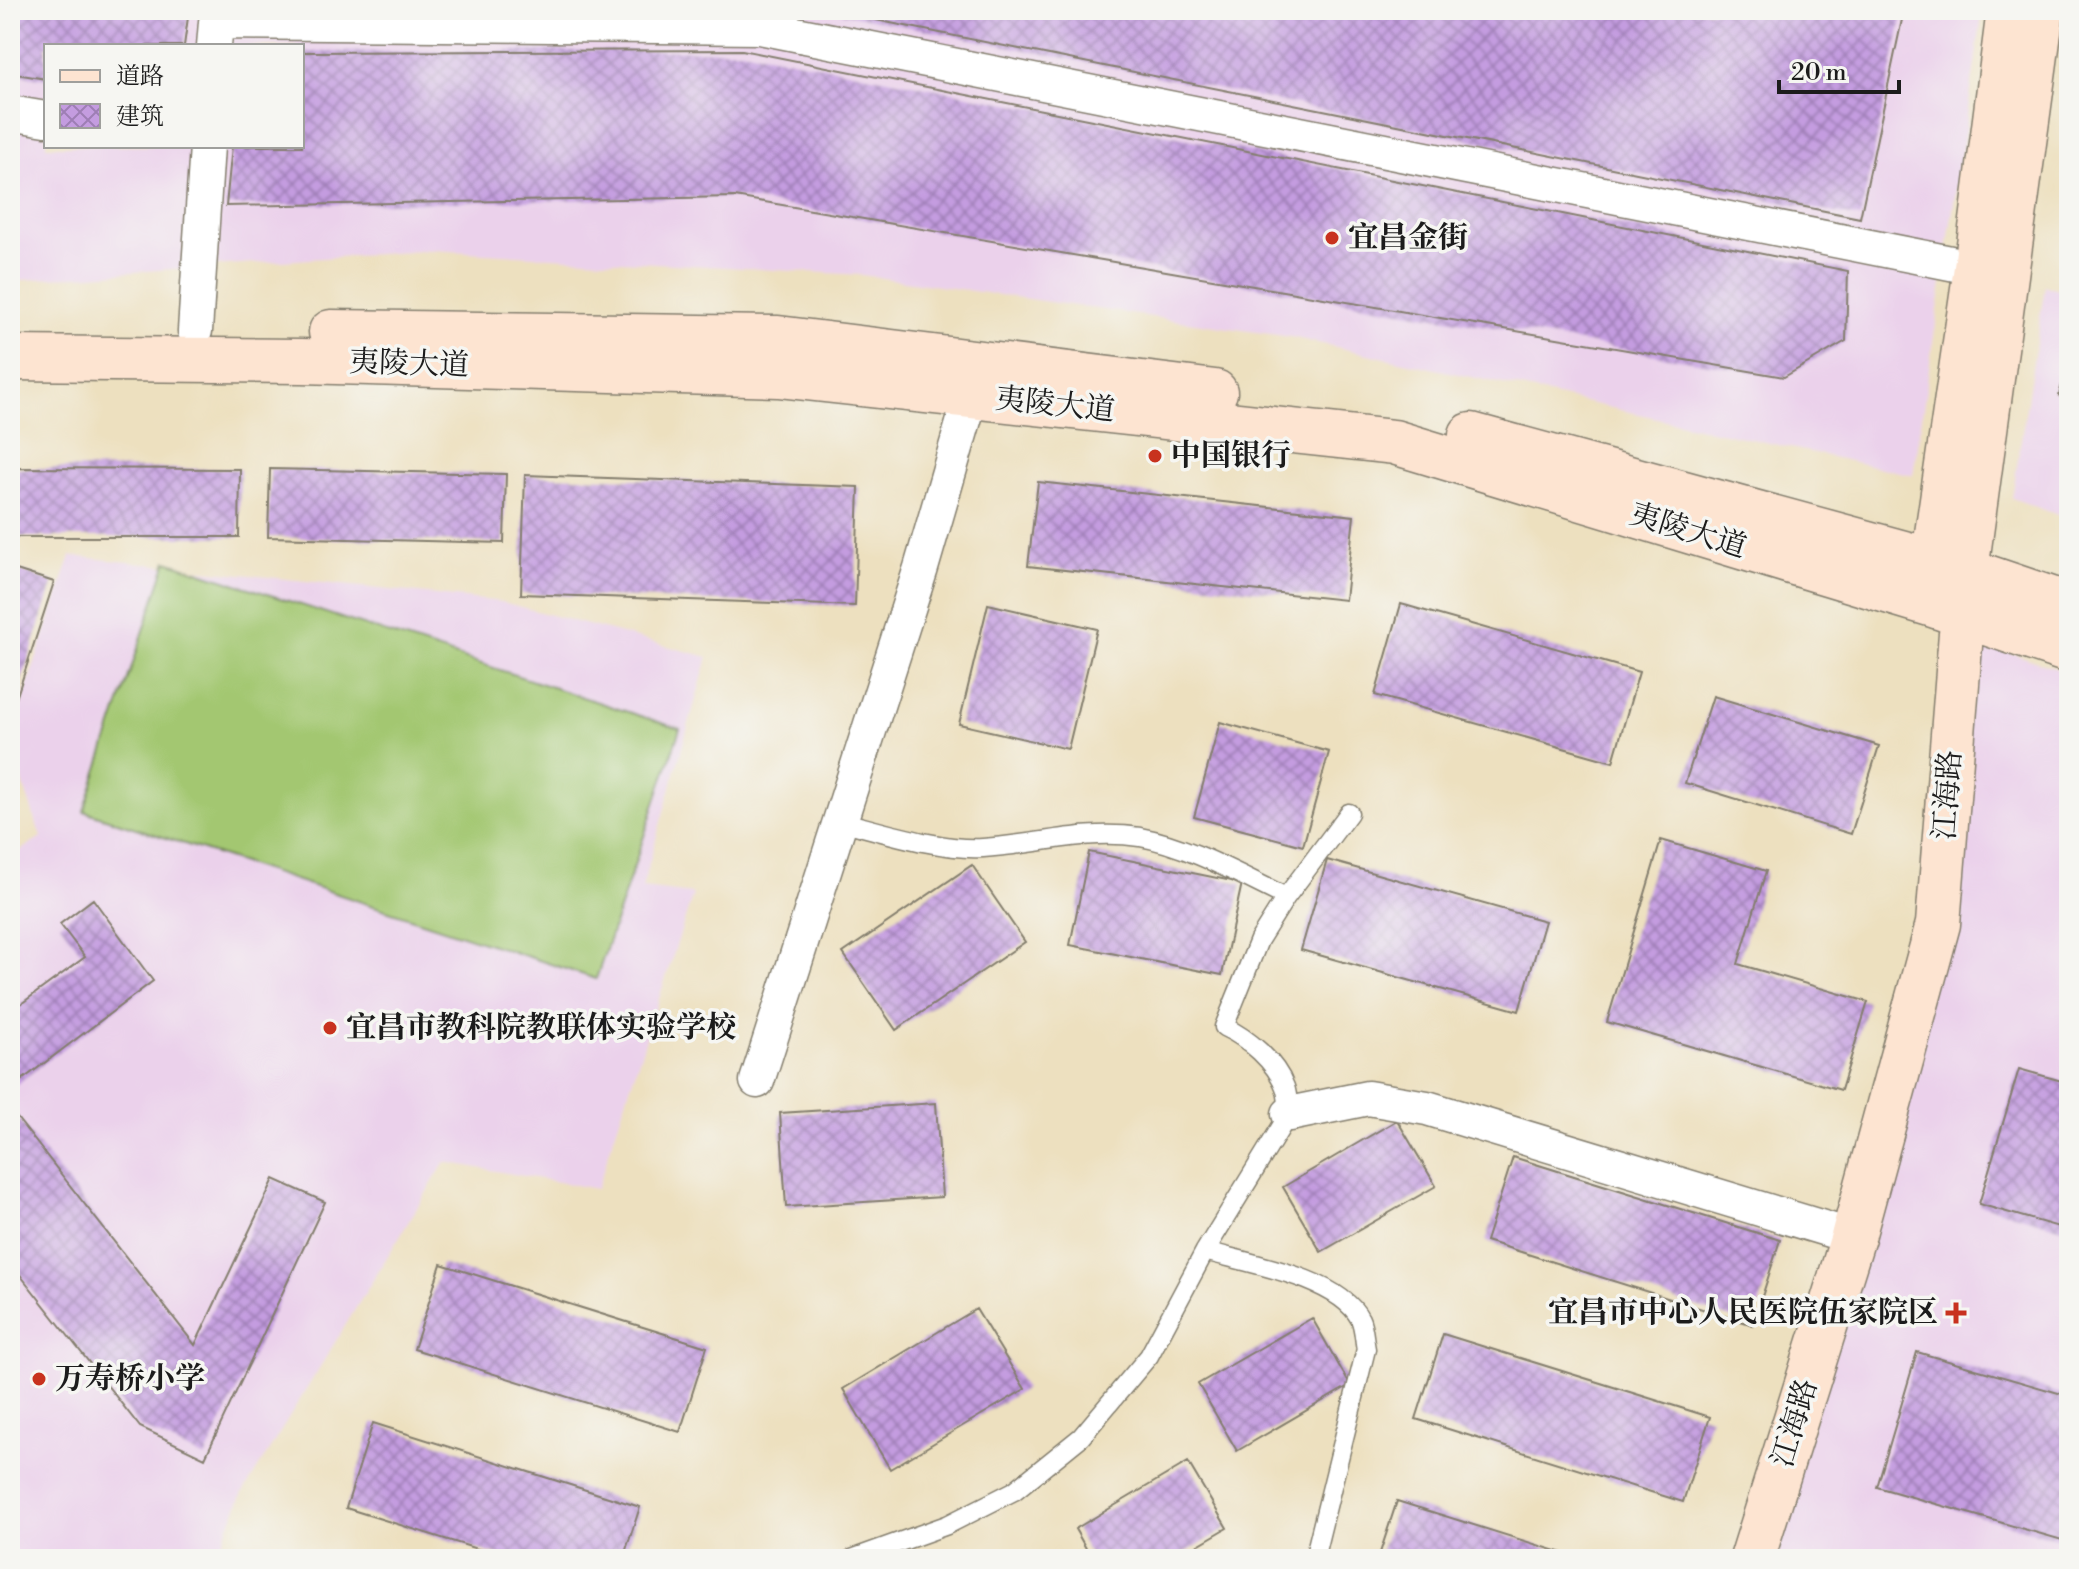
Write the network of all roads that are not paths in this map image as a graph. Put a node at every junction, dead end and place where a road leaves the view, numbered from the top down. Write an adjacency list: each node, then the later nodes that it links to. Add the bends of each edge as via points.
1 (2009, 10): 7 (main road, 江海路)
2 (2042, 10): 12 (main road, 江海路)
3 (214, 44): 7 (street, via 216,22 760,27)
4 (10, 113): 5 (street)
5 (44, 119)
6 (207, 148): 9 (street)
7 (1976, 268): 12 (main road, 江海路)
8 (10, 329): 9 (main road, 夷陵大道)
9 (195, 331): 12 (main road, 夷陵大道, via 778,338 1399,415)
10 (10, 358): 11 (main road, 夷陵大道, via 778,375)
11 (971, 396): 14 (main road, 夷陵大道, via 1394,442); 17 (street)
12 (1950, 565): 13 (main road, 夷陵大道); 14 (main road, 江海路)
13 (2069, 605)
14 (1946, 609): 15 (main road, 夷陵大道); 21 (main road, 江海路, via 1914,908)
15 (2069, 651)
16 (1349, 813): 18 (lane)
17 (840, 821): 18 (lane, via 979,849 1069,835 1144,838 1206,859); 19 (street)
18 (1286, 897): 20 (lane, via 1259,940 1224,1027 1268,1059 1285,1087)
19 (757, 1081)
20 (1289, 1114): 21 (street, via 1368,1098 1427,1108); 22 (lane)
21 (1841, 1233): 25 (main road, 江海路); 26 (main road, 江海路)
22 (1205, 1251): 23 (lane, via 1149,1356 1081,1437 1014,1491 947,1525); 24 (lane, via 1318,1283 1340,1295 1360,1319 1366,1349)
23 (852, 1559)
24 (1314, 1559)
25 (1727, 1559)
26 (1752, 1559)

